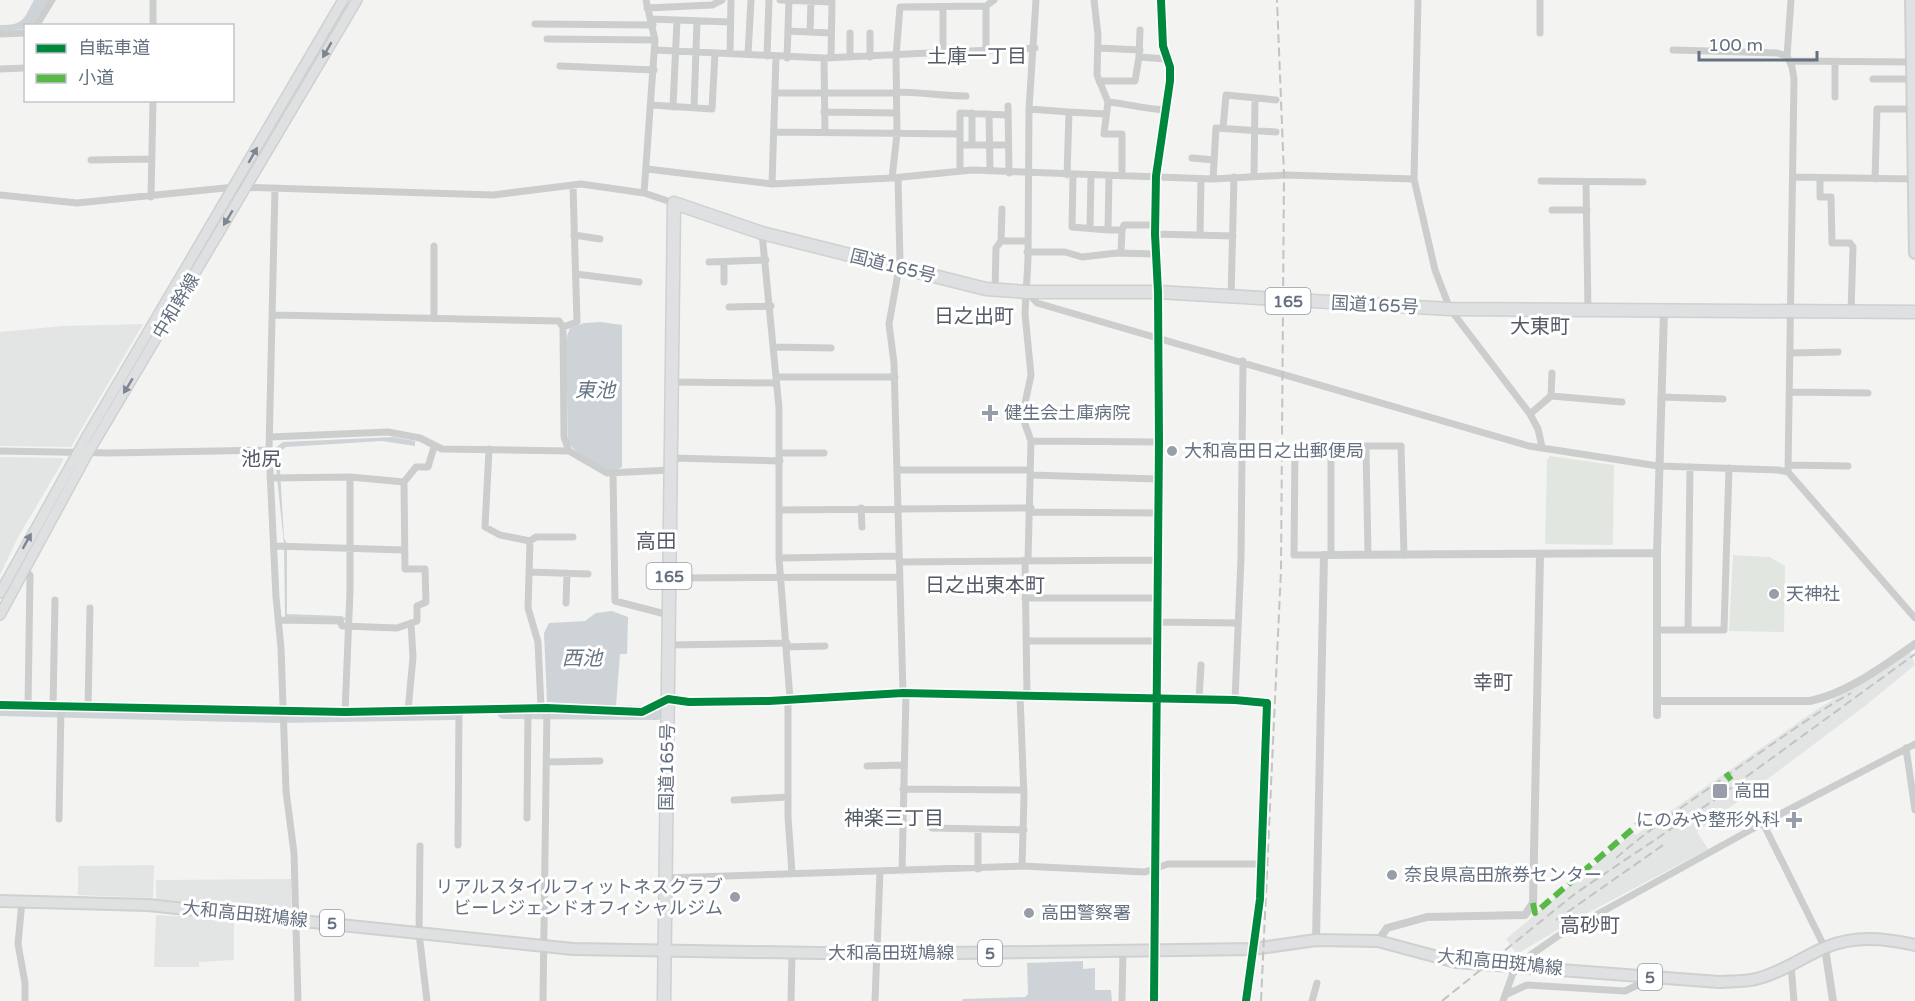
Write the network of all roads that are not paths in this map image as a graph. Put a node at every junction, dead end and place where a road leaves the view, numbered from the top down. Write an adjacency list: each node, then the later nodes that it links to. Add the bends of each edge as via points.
1 (52, 0): 28 (street)
2 (153, 0): 29 (street)
3 (343, 0): 136 (main road, 中和幹線, one-way to 3)
4 (357, 0): 137 (main road, 中和幹線, one-way to 137)
5 (722, 0): 21 (street, via 712,5)
6 (731, 0): 27 (street)
7 (751, 0): 53 (street)
8 (769, 0): 54 (street)
9 (780, 0): 10 (street)
10 (789, 0): 19 (street); 32 (street)
11 (994, 0): 22 (street)
12 (1036, 0): 42 (street)
13 (1094, 0): 43 (street)
14 (1161, 0): 62 (street)
15 (1418, 0): 128 (street)
16 (1540, 0): 38 (street)
17 (1791, 0): 61 (street)
18 (1911, 0): 64 (main road)
19 (810, 1): 33 (street); 35 (street, via 832,2)
20 (975, 3): 22 (street); 23 (street)
21 (646, 4): 26 (street)
22 (986, 6): 45 (street)
23 (943, 7): 51 (street); 55 (street, via 900,7)
24 (676, 20): 25 (street); 26 (street); 47 (street)
25 (697, 21): 27 (street); 48 (street)
26 (652, 22): 30 (street); 41 (street)
27 (730, 22): 50 (street)
28 (37, 24)
29 (153, 24)
30 (534, 24)
31 (1140, 30): 52 (street)
32 (788, 32): 33 (street); 59 (street)
33 (810, 32): 35 (street)
34 (24, 33): 39 (street)
35 (831, 33): 60 (street)
36 (850, 33): 57 (street)
37 (870, 33): 58 (street)
38 (1540, 33)
39 (0, 34)
40 (548, 39): 41 (street)
41 (655, 40): 44 (street)
42 (1035, 48): 45 (street); 85 (street)
43 (1099, 48): 52 (street); 71 (street)
44 (655, 50): 47 (street); 68 (street)
45 (986, 50): 51 (street)
46 (1673, 50): 61 (street, via 1777,53)
47 (676, 51): 48 (street); 83 (street)
48 (695, 51): 49 (street); 84 (street)
49 (715, 53): 50 (street); 84 (street, via 712,109)
50 (730, 53): 53 (street)
51 (943, 53): 55 (street)
52 (1139, 53): 62 (street); 71 (street, via 1135,81)
53 (748, 54): 54 (street)
54 (767, 56): 56 (street)
55 (896, 56): 58 (street); 74 (street)
56 (776, 57): 59 (street); 72 (street)
57 (850, 57): 58 (street); 60 (street)
58 (870, 57)
59 (787, 58): 60 (street)
60 (828, 58): 73 (street)
61 (1788, 58): 63 (street); 123 (street, via 1794,79)
62 (1167, 59): 87 (street, via 1170,81)
63 (1835, 62): 64 (street); 76 (street)
64 (1913, 65): 70 (main road)
65 (560, 66): 68 (street)
66 (24, 68): 67 (street)
67 (0, 69)
68 (654, 70): 81 (street)
69 (1873, 79): 70 (street)
70 (1912, 79): 86 (main road)
71 (1099, 81): 80 (street)
72 (775, 93): 73 (street); 98 (street)
73 (824, 93): 74 (street); 88 (street)
74 (896, 93): 75 (street); 90 (street)
75 (966, 96)
76 (1835, 97)
77 (1255, 98): 78 (street); 95 (street, via 1226,95); 97 (street)
78 (1276, 100)
79 (153, 102): 108 (street)
80 (1108, 102): 87 (street); 93 (street)
81 (651, 105): 83 (street); 111 (street)
82 (1008, 106): 94 (street)
83 (673, 107): 84 (street)
84 (694, 108)
85 (1029, 109): 89 (street); 115 (street)
86 (1913, 109): 96 (main road); 129 (street, via 1877,109)
87 (1166, 110): 120 (street)
88 (824, 112): 90 (street); 99 (street)
89 (1069, 112): 93 (street); 116 (street)
90 (896, 113): 101 (street)
91 (972, 113): 92 (street); 102 (street, via 960,113); 103 (street)
92 (989, 114): 94 (street); 104 (street)
93 (1105, 114): 119 (street, via 1104,134 1122,134)
94 (1008, 115): 105 (street)
95 (1223, 128): 97 (street); 110 (street, via 1216,128)
96 (1914, 128): 130 (main road)
97 (1253, 131): 100 (street); 121 (street)
98 (774, 132): 99 (street); 134 (street)
99 (825, 132): 101 (street)
100 (1276, 132)
101 (897, 134): 102 (street); 124 (street)
102 (960, 134): 106 (street)
103 (972, 145): 104 (street); 106 (street)
104 (989, 145): 105 (street); 113 (street)
105 (1008, 145): 114 (street)
106 (960, 146): 112 (street)
107 (1192, 158): 110 (street)
108 (152, 159): 109 (street); 141 (street)
109 (91, 160)
110 (1214, 160): 127 (street)
111 (647, 169): 134 (street); 139 (street)
112 (960, 171): 113 (street); 124 (street)
113 (990, 171): 114 (street)
114 (1009, 173): 115 (street)
115 (1029, 174): 116 (street); 157 (street)
116 (1070, 175): 117 (street); 147 (street, via 1072,227)
117 (1091, 176): 118 (street); 147 (street)
118 (1109, 176): 119 (street); 148 (street)
119 (1122, 176): 120 (street)
120 (1156, 176): 125 (street); 146 (street)
121 (1254, 176): 122 (street); 128 (street)
122 (1234, 177): 127 (street); 154 (street)
123 (1793, 177): 126 (street); 179 (street)
124 (895, 178): 134 (street); 166 (street)
125 (1201, 178): 127 (street); 153 (street)
126 (1820, 178): 129 (street); 180 (street, via 1820,197 1831,198 1832,243 1850,243 1853,247)
127 (1213, 179)
128 (1414, 179): 176 (street, via 1435,270)
129 (1875, 179): 130 (street)
130 (1913, 179): 161 (main road)
131 (1542, 181): 132 (street)
132 (1586, 182): 133 (street); 145 (street)
133 (1643, 182)
134 (772, 184)
135 (573, 186): 138 (street, via 494,195); 139 (street); 152 (street)
136 (235, 187): 137 (street); 141 (street); 213 (main road, 中和幹線)
137 (247, 187): 138 (street); 213 (main road, 中和幹線, one-way to 213)
138 (275, 188): 182 (street)
139 (644, 193): 142 (street)
140 (0, 195): 141 (street, via 67,203)
141 (151, 197)
142 (674, 203): 150 (highway, 国道165号 / 165); 194 (highway, 国道165号 / 165)
143 (1002, 209): 156 (street)
144 (1552, 210): 145 (street)
145 (1587, 210): 177 (street)
146 (1155, 225): 149 (street, via 1124,225); 151 (street)
147 (1090, 227): 148 (street)
148 (1108, 230): 149 (street)
149 (1122, 230): 160 (street)
150 (762, 233): 163 (street); 166 (highway, 国道165号 / 165)
151 (1155, 234): 153 (street); 162 (street)
152 (574, 235): 155 (street); 167 (street)
153 (1200, 235): 154 (street)
154 (1233, 236): 173 (street)
155 (600, 239)
156 (1001, 240): 157 (street); 170 (street, via 996,248)
157 (1026, 241): 159 (street)
158 (434, 246): 183 (street)
159 (1027, 252): 160 (street, via 1096,257); 171 (street)
160 (1121, 253): 162 (street)
161 (1915, 253)
162 (1155, 254): 172 (street)
163 (766, 260): 165 (street); 174 (street)
164 (709, 262): 165 (street)
165 (724, 262): 169 (street)
166 (899, 268): 170 (highway, 国道165号 / 165); 192 (street, via 889,324)
167 (576, 274): 168 (street); 184 (street, via 577,322)
168 (639, 282)
169 (724, 282)
170 (995, 290): 171 (highway, 国道165号 / 165)
171 (1027, 292): 172 (highway, 国道165号 / 165); 185 (street, via 1037,303); 203 (street, via 1024,314 1031,375 1024,408)
172 (1158, 292): 173 (highway, 国道165号 / 165); 185 (street)
173 (1231, 298): 176 (highway, 国道165号 / 165)
174 (771, 306): 175 (street); 186 (street)
175 (729, 307)
176 (1450, 309): 177 (highway, 国道165号 / 165); 201 (street)
177 (1588, 311): 178 (highway, 国道165号 / 165)
178 (1664, 311): 179 (highway, 国道165号 / 165); 198 (street)
179 (1792, 311): 180 (highway, 国道165号 / 165); 189 (street)
180 (1851, 312): 181 (highway, 国道165号 / 165)
181 (1915, 312)
182 (274, 315): 183 (street); 202 (street)
183 (434, 318): 184 (street, via 559,321)
184 (563, 327): 211 (street, via 564,437)
185 (1158, 337): 190 (street); 204 (street)
186 (773, 347): 187 (street); 193 (street)
187 (831, 348)
188 (1838, 352): 189 (street)
189 (1791, 353): 195 (street)
190 (1243, 361): 208 (street); 268 (street)
191 (1552, 374): 197 (street)
192 (895, 377): 193 (street); 222 (street)
193 (776, 380): 194 (street); 215 (street)
194 (671, 382): 216 (highway, 国道165号 / 165)
195 (1790, 392): 196 (street); 221 (street)
196 (1868, 393)
197 (1551, 396): 200 (street); 201 (street)
198 (1661, 397): 199 (street); 217 (street)
199 (1723, 399)
200 (1622, 402)
201 (1530, 414): 208 (street)
202 (270, 437): 206 (street, via 388,432 420,438); 210 (street)
203 (1031, 441): 204 (street); 224 (street)
204 (1159, 442): 227 (street)
205 (1366, 446): 207 (street); 242 (street); 243 (street, via 1401,446)
206 (434, 447): 209 (street); 228 (street, via 428,467 416,467)
207 (1331, 447): 241 (street); 241 (street, via 1295,446 1294,555)
208 (1542, 447): 217 (street)
209 (489, 449): 211 (street); 236 (street, via 485,527 500,535)
210 (269, 450): 213 (street); 225 (street)
211 (569, 451): 223 (street)
212 (0, 452): 213 (street)
213 (83, 453): 249 (main road, 中和幹線); 256 (main road, 中和幹線, one-way to 213)
214 (824, 453): 215 (street)
215 (780, 457): 216 (street); 231 (street)
216 (671, 464): 223 (street); 254 (highway, 国道165号 / 165)
217 (1658, 466): 219 (street); 240 (street)
218 (1848, 466): 221 (street)
219 (1690, 467): 220 (street); 271 (street)
220 (1729, 468): 221 (street); 271 (street, via 1724,630)
221 (1788, 469): 264 (street)
222 (897, 470): 224 (street); 230 (street)
223 (613, 473): 263 (street, via 615,601)
224 (1030, 473): 227 (street); 232 (street)
225 (277, 477): 226 (street); 237 (street)
226 (350, 477): 228 (street); 238 (street)
227 (1158, 479): 233 (street)
228 (404, 482): 239 (street)
229 (861, 508): 230 (street); 231 (street); 234 (street)
230 (899, 508): 232 (street); 246 (street)
231 (779, 510): 245 (street)
232 (1031, 510): 233 (street); 247 (street)
233 (1158, 513): 248 (street)
234 (862, 527)
235 (573, 537): 236 (street, via 536,537)
236 (530, 541): 250 (street)
237 (274, 546): 238 (street); 265 (street)
238 (348, 547): 239 (street); 269 (street)
239 (404, 550): 267 (street, via 405,569 425,568 426,602 417,606 417,621)
240 (1657, 553): 244 (street); 270 (street)
241 (1328, 555): 242 (street); 330 (street)
242 (1368, 555): 243 (street)
243 (1404, 555): 244 (street)
244 (1540, 555): 331 (street, via 1533,903 1525,915 1427,916 1388,928)
245 (779, 558): 246 (street); 255 (street)
246 (899, 559): 247 (street); 253 (street)
247 (1027, 560): 248 (street); 257 (street)
248 (1158, 560): 258 (street)
249 (24, 570): 262 (main road, 中和幹線); 288 (street, via 30,575)
250 (529, 572): 251 (street); 291 (street, via 528,608 538,642)
251 (567, 573): 252 (street); 260 (street)
252 (588, 574)
253 (898, 577): 255 (street); 279 (street)
254 (669, 578): 255 (street); 263 (highway, 国道165号 / 165)
255 (781, 578): 276 (street)
256 (0, 593)
257 (1025, 598): 258 (street); 272 (street)
258 (1158, 598): 266 (street)
259 (55, 600): 289 (street)
260 (566, 603)
261 (90, 608): 290 (street)
262 (0, 615)
263 (669, 615): 275 (highway, 国道165号 / 165)
264 (1915, 618)
265 (278, 620): 269 (street, via 340,621 342,626); 298 (street)
266 (1158, 622): 268 (street); 273 (street)
267 (411, 623): 269 (street, via 397,628); 293 (street, via 413,657)
268 (1238, 623): 285 (street)
269 (348, 626): 295 (street)
270 (1658, 630): 271 (street); 286 (street)
271 (1688, 630)
272 (1026, 641): 273 (street); 280 (street)
273 (1158, 641): 281 (street)
274 (1915, 644): 286 (street, via 1871,674 1822,699)
275 (668, 645): 276 (street); 282 (highway, 国道165号 / 165)
276 (787, 645): 277 (street); 283 (street)
277 (825, 646)
278 (1201, 665): 284 (street)
279 (905, 693): 280 (street); 283 (street); 303 (street)
280 (1023, 695): 281 (street); 306 (street)
281 (1158, 698): 284 (street); 320 (street)
282 (668, 699): 283 (street); 291 (street, via 642,711); 325 (highway, 国道165号 / 165)
283 (789, 699): 307 (street)
284 (1199, 699): 285 (street)
285 (1235, 700): 318 (street, via 1267,703)
286 (1657, 701): 297 (street)
287 (0, 705): 288 (street)
288 (28, 706): 289 (street)
289 (52, 707): 292 (street)
290 (88, 708): 292 (street); 298 (street)
291 (546, 710): 294 (street); 302 (street)
292 (61, 711): 311 (street)
293 (408, 711): 295 (street); 296 (street)
294 (528, 711): 296 (street); 310 (street)
295 (345, 712): 298 (street)
296 (459, 712): 316 (street)
297 (1657, 715)
298 (282, 716): 328 (street)
299 (1915, 744): 300 (street)
300 (1906, 748): 309 (street); 312 (street)
301 (600, 760): 302 (street)
302 (547, 762): 333 (street)
303 (903, 765): 304 (street); 305 (street)
304 (867, 766)
305 (903, 789): 306 (street); 323 (street)
306 (1024, 790): 315 (street)
307 (788, 797): 308 (street); 324 (street)
308 (734, 800)
309 (1915, 810)
310 (527, 818)
311 (59, 819)
312 (1763, 823): 334 (street); 344 (street, bridge, via 1558,936 1513,973)
313 (932, 828): 314 (street)
314 (978, 829): 315 (street); 321 (street)
315 (1023, 830): 319 (street)
316 (458, 844)
317 (420, 846): 329 (street)
318 (1260, 864): 320 (street); 337 (street)
319 (1022, 866): 320 (street, via 1145,872); 321 (street)
320 (1157, 866): 336 (street)
321 (978, 869): 323 (street)
322 (880, 871): 323 (street); 324 (street); 340 (street)
323 (902, 871)
324 (792, 873): 325 (street)
325 (666, 879): 335 (highway, 国道165号 / 165)
326 (0, 901): 327 (main road, 大和高田斑鳩線 / 5)
327 (22, 901): 328 (main road, 大和高田斑鳩線 / 5, via 148,904); 345 (street, via 18,944)
328 (296, 919): 329 (main road, 大和高田斑鳩線 / 5); 346 (street)
329 (419, 933): 333 (main road, 大和高田斑鳩線 / 5); 347 (street)
330 (1316, 940): 331 (main road, 大和高田斑鳩線 / 5); 337 (main road, 大和高田斑鳩線 / 5)
331 (1378, 941): 342 (main road, 大和高田斑鳩線 / 5, via 1456,962)
332 (1915, 945): 334 (main road, 大和高田斑鳩線 / 5, via 1886,938 1852,940)
333 (543, 947): 335 (main road, 大和高田斑鳩線 / 5); 348 (street)
334 (1825, 948): 341 (main road, 大和高田斑鳩線 / 5); 357 (street)
335 (664, 949): 339 (main road, 大和高田斑鳩線 / 5); 349 (highway, 国道165号 / 165)
336 (1156, 949): 337 (main road, 大和高田斑鳩線 / 5); 338 (main road, 大和高田斑鳩線 / 5); 353 (street)
337 (1253, 949): 354 (street)
338 (1123, 951): 340 (main road, 大和高田斑鳩線 / 5); 352 (street)
339 (792, 954): 340 (main road, 大和高田斑鳩線 / 5); 350 (street)
340 (877, 954): 351 (street)
341 (1791, 965): 342 (main road, 大和高田斑鳩線 / 5, via 1753,980 1719,982); 356 (street)
342 (1645, 976): 344 (street, via 1642,983 1625,991 1527,985)
343 (1317, 983): 355 (street)
344 (1505, 997)
345 (25, 1001)
346 (298, 1001)
347 (427, 1001)
348 (543, 1001)
349 (664, 1001)
350 (791, 1001)
351 (875, 1001)
352 (1122, 1001)
353 (1154, 1001)
354 (1246, 1001)
355 (1312, 1001)
356 (1794, 1001)
357 (1833, 1001)

